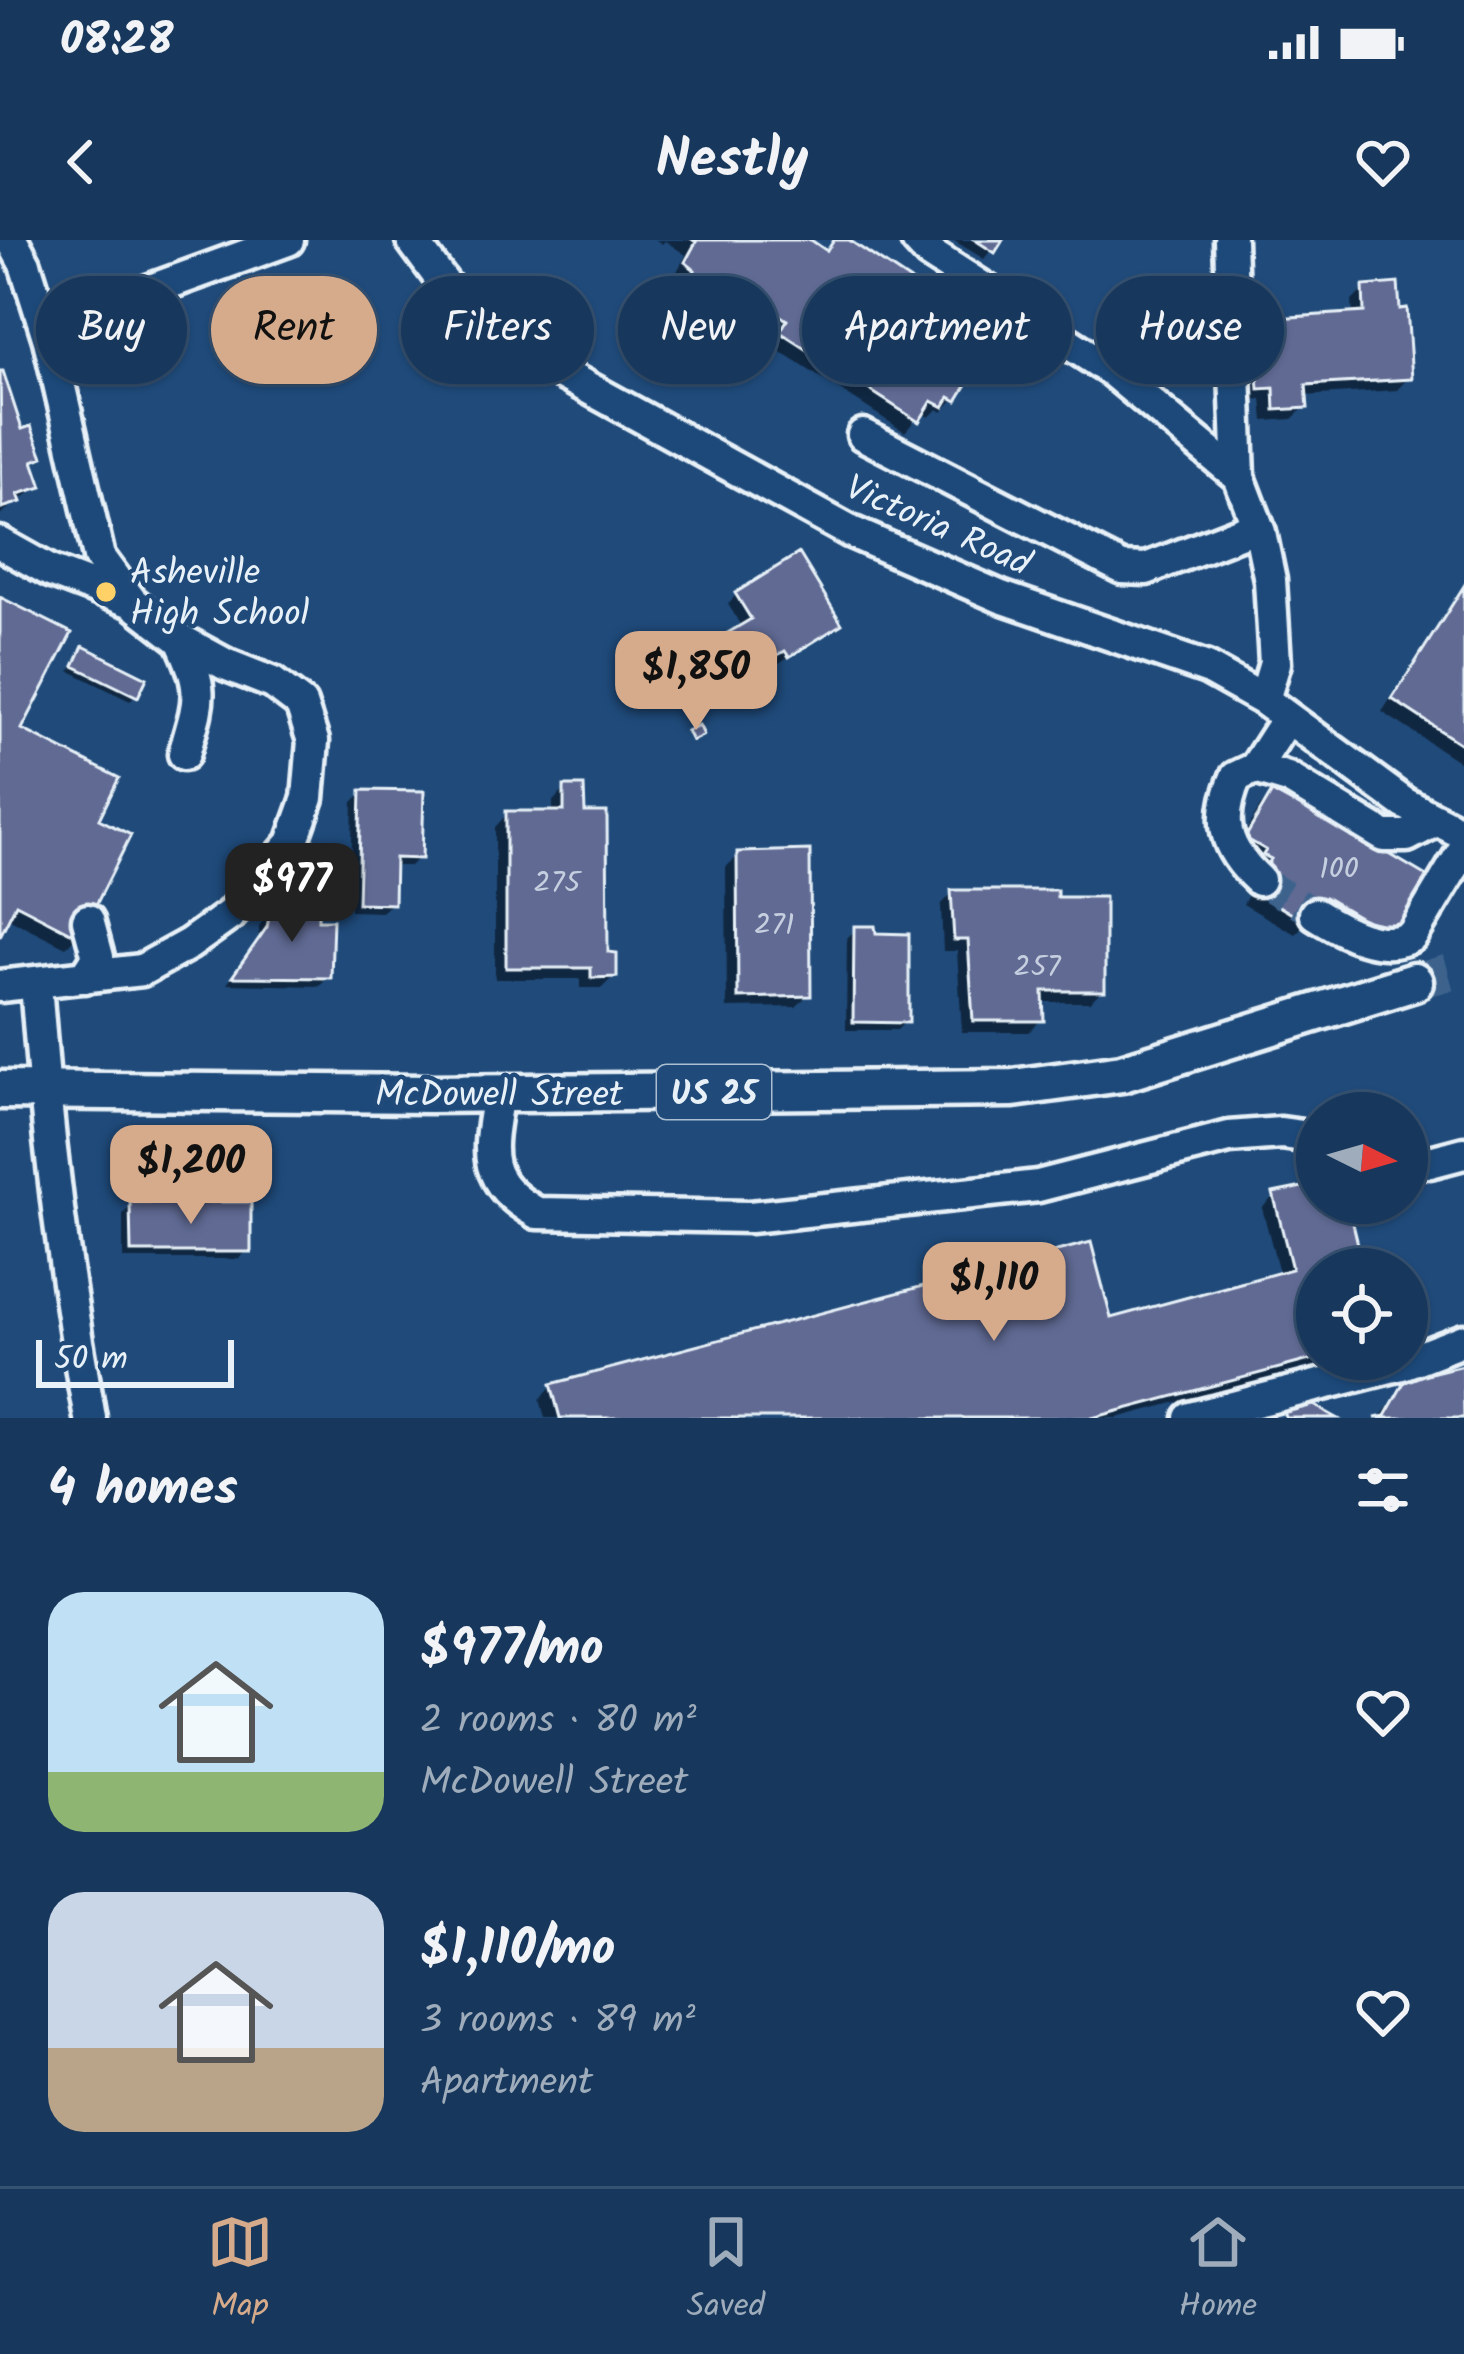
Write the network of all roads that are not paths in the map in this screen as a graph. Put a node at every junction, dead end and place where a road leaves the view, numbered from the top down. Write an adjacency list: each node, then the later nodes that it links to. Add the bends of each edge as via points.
1 (11, 240): 7 (street)
2 (288, 240): 6 (street)
3 (412, 240): 15 (street, Victoria Road, via 465,312 523,352 849,531 1001,597 1207,668)
4 (917, 240): 10 (street, via 1112,370)
5 (1230, 240): 10 (street)
6 (187, 277)
7 (36, 298)
8 (59, 384): 13 (street, via 99,557)
9 (863, 435): 11 (street, via 1122,568 1145,569)
10 (1239, 477): 11 (street)
11 (1257, 526): 15 (street, via 1270,580)
12 (0, 543): 13 (street)
13 (132, 602): 14 (street)
14 (181, 640): 16 (street, via 198,675); 23 (street, via 301,704 313,741 308,798 292,843 231,914 142,970)
15 (1275, 710): 17 (street); 18 (street, Victoria Road)
16 (184, 754)
17 (1255, 768): 18 (street, via 1288,778 1384,836); 20 (street, via 1236,777 1225,803 1234,853)
18 (1450, 827)
19 (1464, 849): 21 (street, via 1412,936 1400,942 1368,939)
20 (1259, 880)
21 (1315, 914)
22 (88, 920): 23 (street, via 98,957)
23 (85, 976): 24 (street)
24 (36, 982): 26 (street); 28 (street)
25 (1414, 982): 29 (main road, McDowell Street / US 25, via 1122,1072 1013,1088)
26 (0, 986)
27 (0, 1090): 28 (main road, McDowell Street / US 25)
28 (44, 1090): 29 (main road, McDowell Street / US 25); 35 (street)
29 (498, 1094): 30 (street, via 491,1169 509,1197 537,1213 772,1214 1038,1186 1229,1137)
30 (1296, 1135)
31 (1464, 1153): 32 (street)
32 (1428, 1162)
33 (1464, 1340): 34 (street)
34 (1222, 1414): 36 (street)
35 (90, 1418)
36 (1190, 1418)

